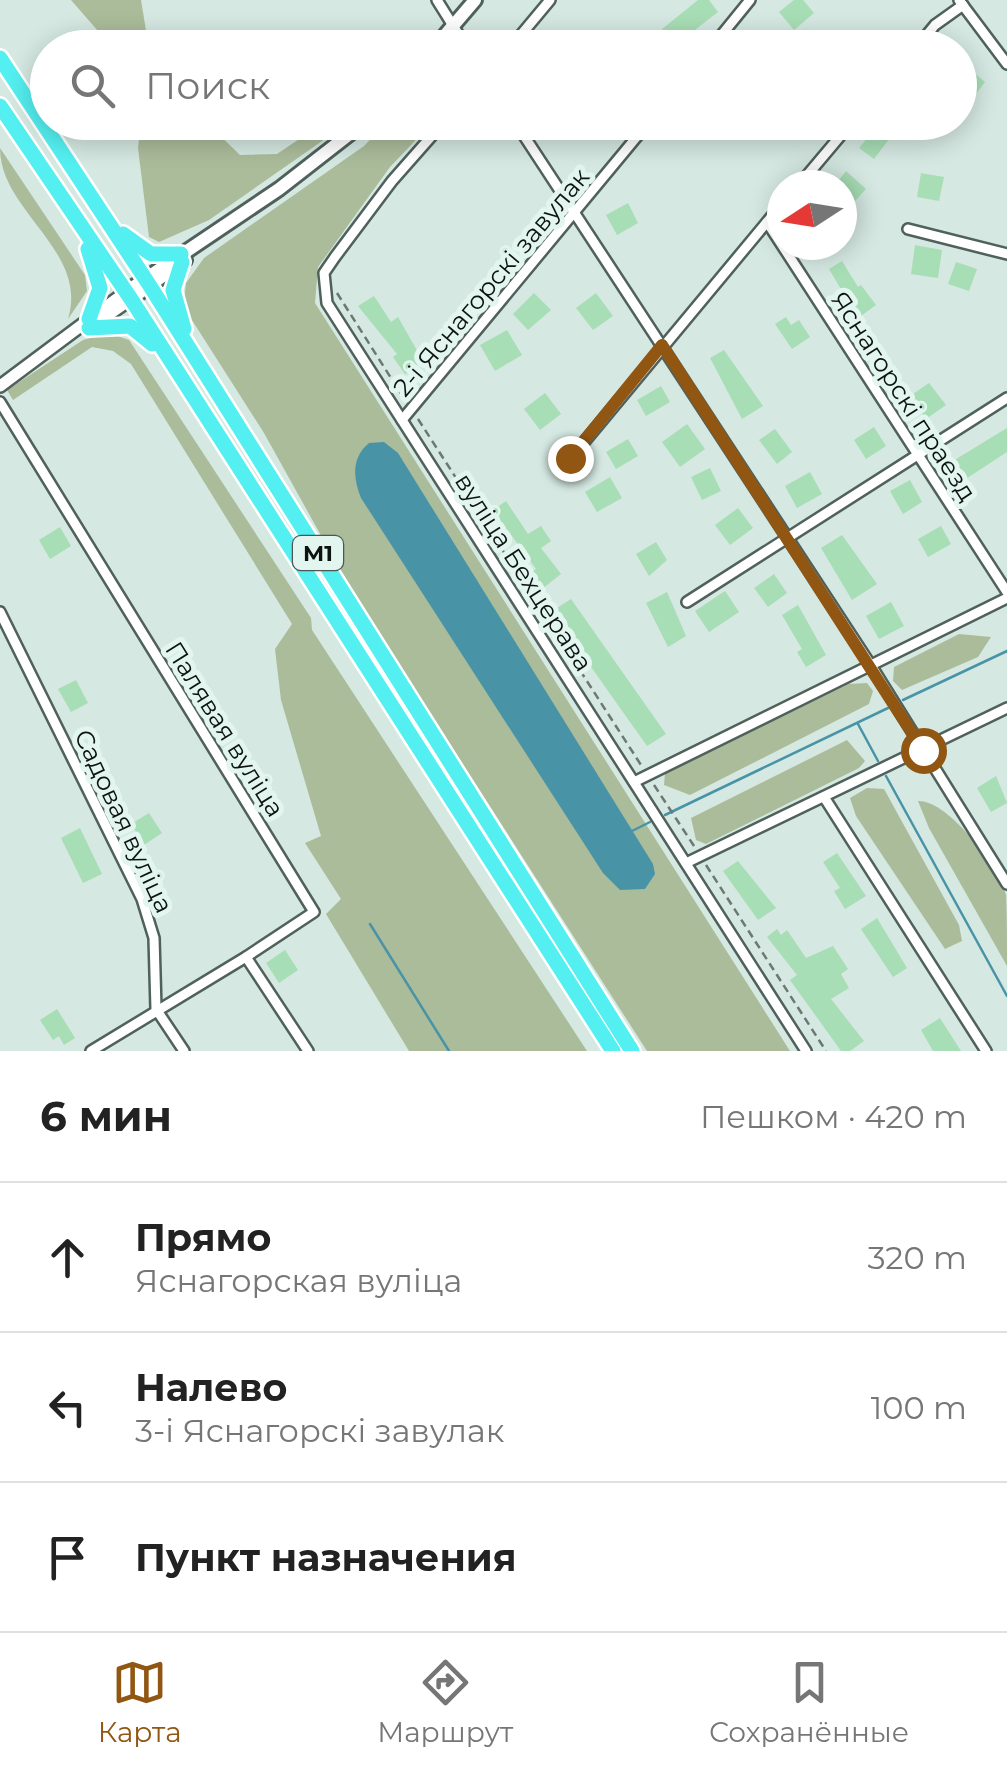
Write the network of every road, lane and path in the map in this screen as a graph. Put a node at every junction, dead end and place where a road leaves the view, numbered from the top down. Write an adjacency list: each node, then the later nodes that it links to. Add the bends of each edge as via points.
1 (437, 0): 6 (street)
2 (475, 0): 6 (main road)
3 (550, 0): 9 (street)
4 (750, 0): 10 (street)
5 (961, 3): 11 (street); 13 (street)
6 (454, 25): 7 (main road); 8 (street)
7 (450, 30)
8 (457, 30)
9 (525, 30)
10 (725, 30)
11 (932, 30)
12 (0, 58): 14 (highway, М1)
13 (1007, 64)
14 (30, 104)
15 (0, 106): 24 (highway, М1)
16 (54, 140): 23 (highway, М1)
17 (342, 140): 29 (main road)
18 (428, 140): 31 (street)
19 (527, 140): 25 (street)
20 (633, 140): 25 (street, 2-і Яснагорскі завулак)
21 (837, 140): 22 (street)
22 (811, 170)
23 (96, 204): 29 (highway, via 133,245); 32 (highway, М1)
24 (66, 205): 33 (highway, М1); 34 (highway, via 98,274 98,303)
25 (575, 212): 35 (street); 41 (street, 2-і Яснагорскі завулак)
26 (767, 222): 35 (street)
27 (908, 229): 28 (street)
28 (1007, 254)
29 (182, 258): 32 (main road); 36 (highway, via 173,290)
30 (792, 260): 43 (street, Яснагорскі праезд)
31 (324, 274): 41 (path); 42 (street, вуліца Бехцерава, via 327,303)
32 (148, 282): 33 (main road); 36 (highway, М1)
33 (128, 296): 34 (street); 37 (highway, М1)
34 (89, 324): 37 (highway, via 130,326); 38 (street)
35 (662, 345): 44 (street); 45 (street)
36 (194, 356): 64 (highway, М1)
37 (174, 367): 63 (highway, М1)
38 (0, 386)
39 (1007, 398): 43 (street)
40 (0, 402): 58 (street, Палявая вуліца, via 314,912)
41 (411, 409): 42 (street, 2-і Яснагорскі завулак); 52 (path)
42 (402, 420): 53 (street, вуліца Бехцерава)
43 (919, 456): 45 (street); 46 (street, Яснагорскі праезд)
44 (570, 458)
45 (788, 538): 47 (street); 49 (street)
46 (1007, 595): 49 (street)
47 (686, 602)
48 (0, 612): 59 (street, Садовая вуліца, via 142,898 154,938)
49 (870, 664): 51 (street); 52 (street)
50 (1007, 708): 51 (street)
51 (923, 750): 54 (street); 57 (street)
52 (647, 775): 53 (street); 55 (path)
53 (634, 782): 56 (street, вуліца Бехцерава)
54 (824, 796): 55 (street); 67 (street)
55 (700, 856): 56 (street); 66 (path)
56 (686, 863): 65 (street, вуліца Бехцерава)
57 (1007, 884)
58 (246, 957): 59 (street); 62 (street)
59 (156, 1009): 60 (street); 61 (street)
60 (91, 1051)
61 (184, 1051)
62 (308, 1051)
63 (613, 1051)
64 (632, 1051)
65 (806, 1051)
66 (826, 1051)
67 (986, 1051)

